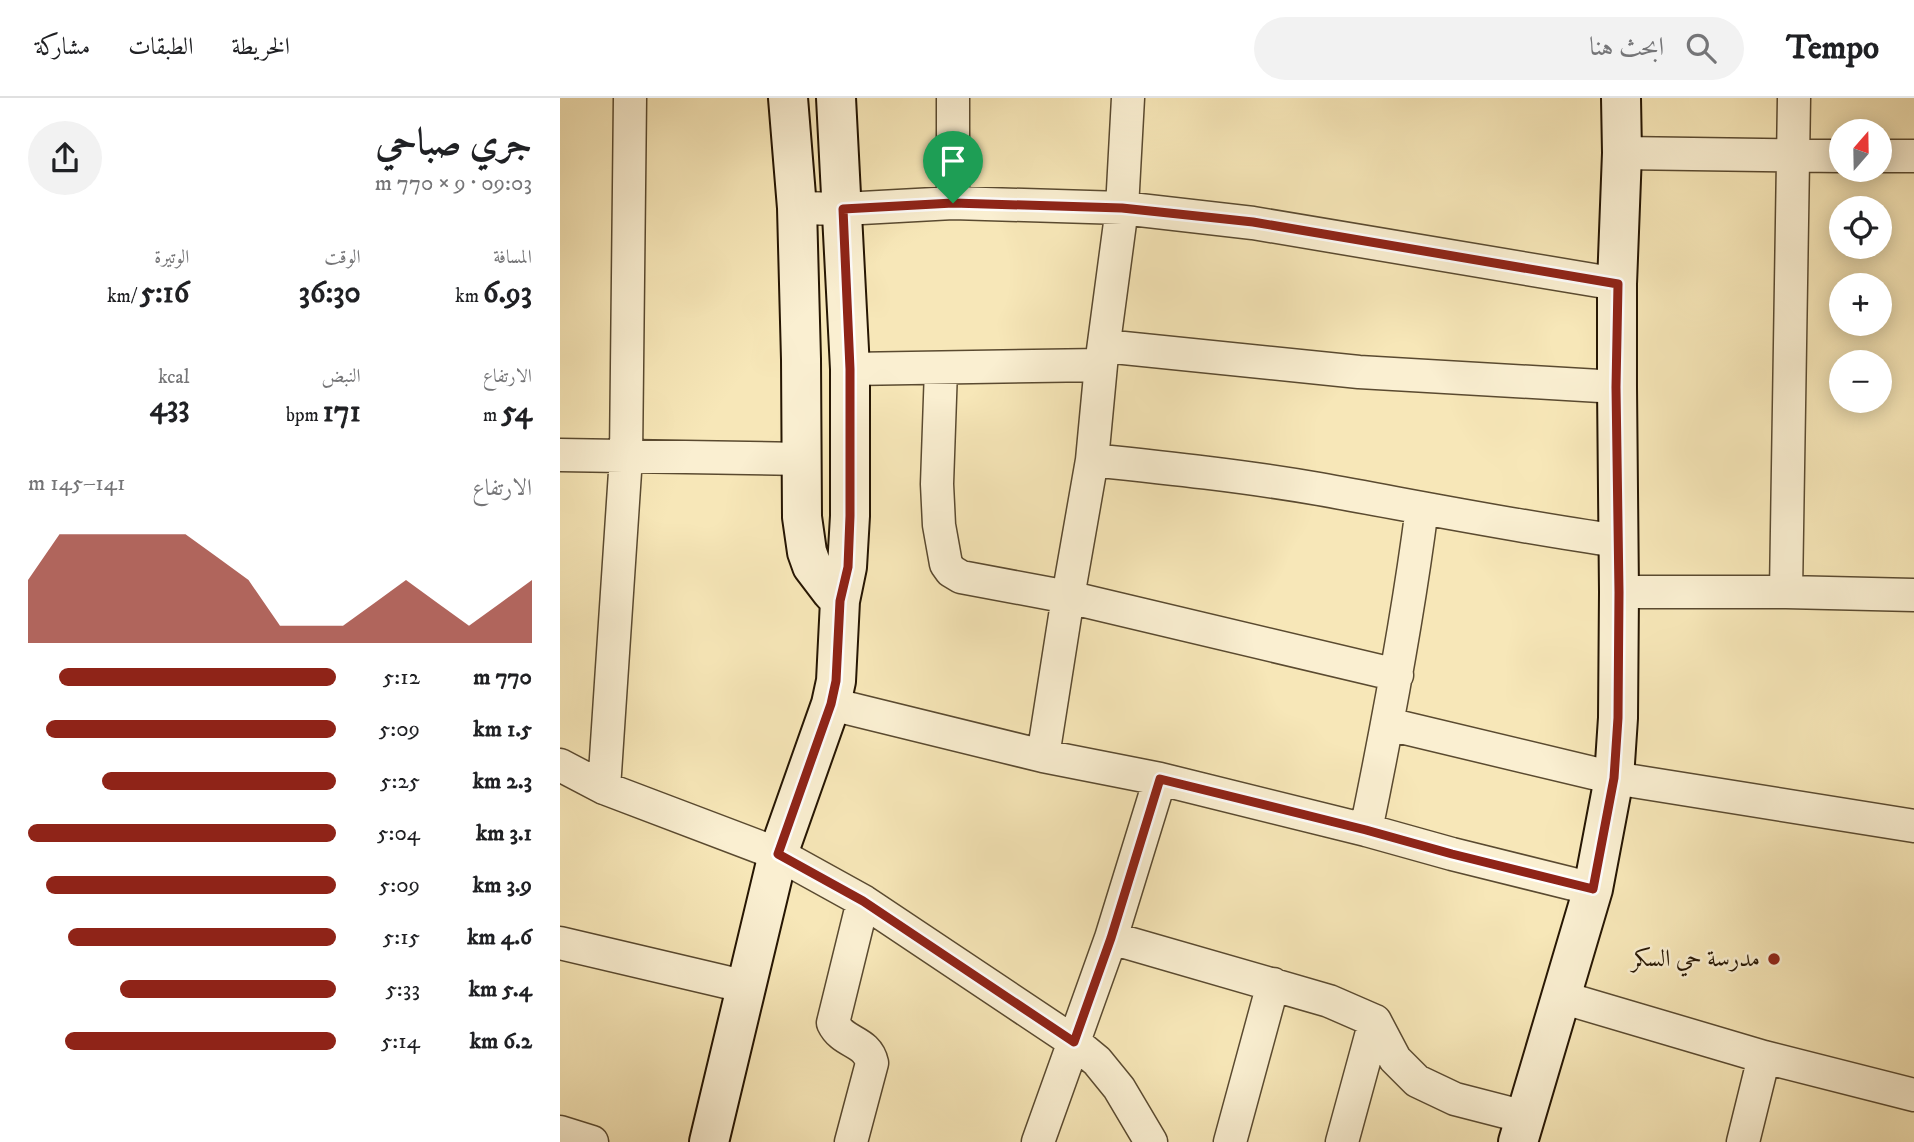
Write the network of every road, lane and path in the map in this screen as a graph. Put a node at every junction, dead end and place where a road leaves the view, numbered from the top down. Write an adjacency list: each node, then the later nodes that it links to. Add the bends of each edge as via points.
1 (630, 98): 23 (street)
2 (788, 98): 14 (street)
3 (836, 98): 16 (street)
4 (953, 98): 13 (street)
5 (1128, 98): 15 (street)
6 (1621, 98): 8 (street)
7 (1794, 98): 12 (street)
8 (1622, 153): 12 (street); 17 (street)
9 (1829, 156): 12 (street)
10 (1892, 156): 11 (street)
11 (1914, 156)
12 (1793, 157): 29 (street)
13 (953, 203): 15 (street); 16 (street)
14 (797, 208): 16 (street); 24 (street)
15 (1122, 208): 17 (street, via 1253,222); 18 (street)
16 (843, 209): 19 (street)
17 (1618, 284): 21 (street)
18 (1102, 355): 20 (street); 21 (street); 25 (street)
19 (850, 369): 20 (street); 32 (street, via 848,567)
20 (942, 369): 31 (street, via 937,484 946,564 961,577)
21 (1616, 387): 27 (street)
22 (560, 455): 23 (street)
23 (626, 457): 24 (street); 40 (street)
24 (802, 458): 32 (street, via 807,552 812,566)
25 (1092, 460): 26 (street, via 1230,475); 31 (street)
26 (1422, 508): 27 (street); 33 (street)
27 (1618, 541): 28 (street)
28 (1619, 592): 29 (street); 38 (street)
29 (1786, 592): 30 (street)
30 (1914, 595)
31 (1068, 597): 33 (street); 36 (street)
32 (840, 601): 34 (street)
33 (1397, 675): 35 (street)
34 (831, 704): 36 (street); 43 (street)
35 (1388, 724): 38 (street); 42 (street)
36 (1043, 757): 39 (street)
37 (560, 765): 40 (street)
38 (1614, 778): 41 (street); 44 (street)
39 (1160, 779): 42 (street); 46 (street)
40 (604, 788): 43 (street)
41 (1914, 826)
42 (1366, 830): 44 (street)
43 (778, 854): 45 (street); 49 (street)
44 (1593, 889): 50 (street)
45 (863, 901): 52 (street); 59 (street, via 833,1023 837,1032 865,1048 872,1063)
46 (1111, 938): 48 (street); 52 (street)
47 (560, 943): 49 (street)
48 (1273, 984): 51 (street); 62 (street)
49 (747, 987): 58 (street)
50 (1561, 997): 53 (street); 55 (street)
51 (1375, 1021): 55 (street, via 1395,1059 1417,1081); 63 (street)
52 (1074, 1042): 60 (street); 61 (street, via 1119,1088)
53 (1764, 1057): 54 (street); 64 (street)
54 (1914, 1095)
55 (1522, 1130)
56 (560, 1132): 57 (street)
57 (592, 1142)
58 (709, 1142)
59 (851, 1142)
60 (1038, 1142)
61 (1151, 1142)
62 (1230, 1142)
63 (1342, 1142)
64 (1743, 1142)

